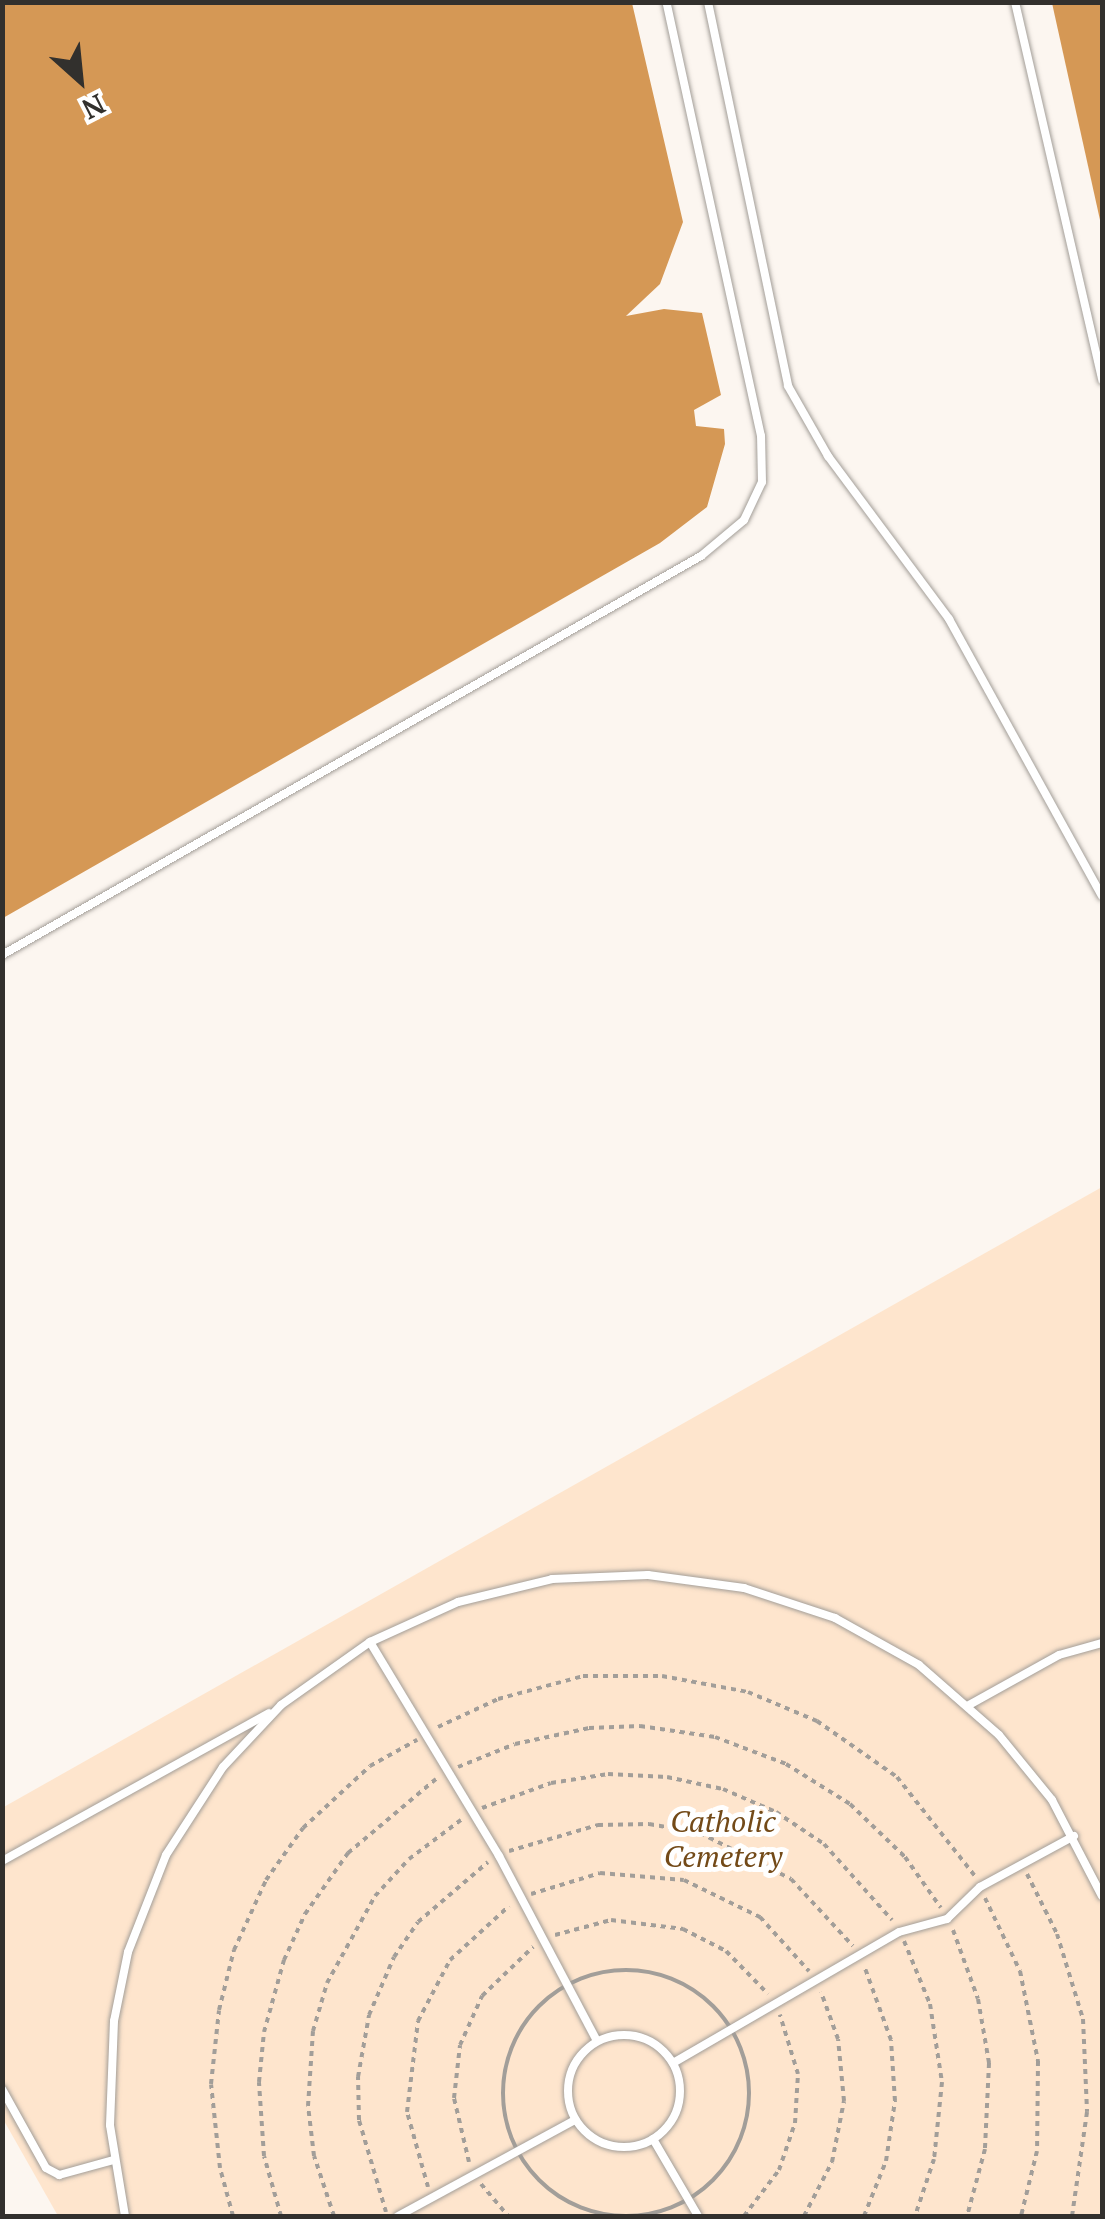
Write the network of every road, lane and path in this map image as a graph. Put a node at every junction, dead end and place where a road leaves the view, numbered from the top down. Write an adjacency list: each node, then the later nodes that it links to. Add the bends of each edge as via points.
1 (666, 2): 6 (lane, via 761,436 762,482 744,520 687,564)
2 (708, 2): 5 (lane, via 788,386 828,456 949,620)
3 (1016, 2): 4 (lane)
4 (1102, 380)
5 (1102, 896)
6 (2, 955)
7 (370, 1642): 9 (lane, via 428,1613 520,1585 616,1574 680,1577 759,1592 835,1618 919,1665); 10 (lane); 11 (lane)
8 (1102, 1644): 9 (lane, via 1059,1655)
9 (969, 1705): 16 (lane, via 1027,1766)
10 (281, 1706): 12 (lane); 13 (lane)
11 (424, 1736): 14 (lane); 20 (path, via 498,1699 583,1676 662,1676 748,1692 817,1721 897,1777 931,1812); 42 (path, via 370,1766 303,1828 244,1926 219,2010 211,2084)
12 (216, 1742): 13 (lane); 18 (lane)
13 (223, 1767): 37 (lane, via 166,1854 128,1952 110,2056)
14 (445, 1774): 15 (lane); 23 (path, via 514,1744 589,1728 665,1728 727,1741 786,1764 850,1804 905,1856); 43 (path, via 348,1853 305,1914 284,1960 266,2020 259,2082 264,2156)
15 (470, 1814): 17 (lane); 24 (path, via 551,1783 608,1774 723,1789 776,1812 824,1844 866,1884); 44 (path, via 384,1886 348,1937 327,1983 313,2031 308,2106 314,2156)
16 (1074, 1836): 19 (lane); 21 (lane)
17 (500, 1856): 22 (lane); 26 (path, via 598,1825 700,1833 791,1879); 45 (path, via 418,1922 369,2015 360,2056 359,2120)
18 (2, 1861)
19 (1022, 1864): 20 (lane); 55 (path, via 1057,1934 1083,2019 1088,2112)
20 (980, 1887): 23 (lane); 54 (path, via 1020,1970 1038,2060 1037,2150)
21 (1102, 1896)
22 (520, 1899): 25 (lane); 27 (path, via 600,1873 684,1880 760,1917); 39 (path, via 450,1960 414,2032 407,2112 416,2158)
23 (947, 1919): 24 (lane); 53 (path, via 972,1978 989,2063 985,2148)
24 (899, 1932): 26 (lane); 52 (path, via 930,2004 942,2082 934,2160)
25 (541, 1942): 28 (lane); 29 (path, via 610,1920 659,1922 726,1950); 38 (path, via 482,1996 460,2045 456,2125)
26 (859, 1956): 27 (lane); 51 (path, via 883,2011 895,2071 892,2131)
27 (815, 1981): 29 (lane); 50 (path, via 838,2039 844,2101 832,2162)
28 (566, 1986): 30 (path, via 598,1973 650,1972 697,1992); 31 (lane); 36 (path, via 536,2009 508,2060 503,2097)
29 (775, 2004): 30 (lane); 49 (path, via 798,2074 796,2123 779,2170)
30 (732, 2029): 32 (lane); 40 (path, via 748,2069 746,2123 721,2171)
31 (598, 2041): 32 (lane, via 640,2037); 34 (lane, via 568,2081)
32 (673, 2063): 35 (lane, via 679,2105)
33 (2, 2089): 37 (lane, via 46,2168 59,2176)
34 (575, 2120): 35 (lane, via 610,2146); 36 (lane)
35 (653, 2139): 40 (lane)
36 (518, 2152): 38 (lane); 40 (path, via 545,2186 604,2214 647,2214)
37 (114, 2160): 41 (lane)
38 (475, 2175): 39 (lane); 47 (path)
39 (435, 2200): 46 (lane)
40 (688, 2200): 48 (lane)
41 (125, 2216)
42 (233, 2216)
43 (281, 2216)
44 (334, 2216)
45 (388, 2216)
46 (398, 2216)
47 (508, 2216)
48 (698, 2216)
49 (744, 2216)
50 (804, 2216)
51 (864, 2216)
52 (915, 2216)
53 (967, 2216)
54 (1022, 2216)
55 (1072, 2216)

